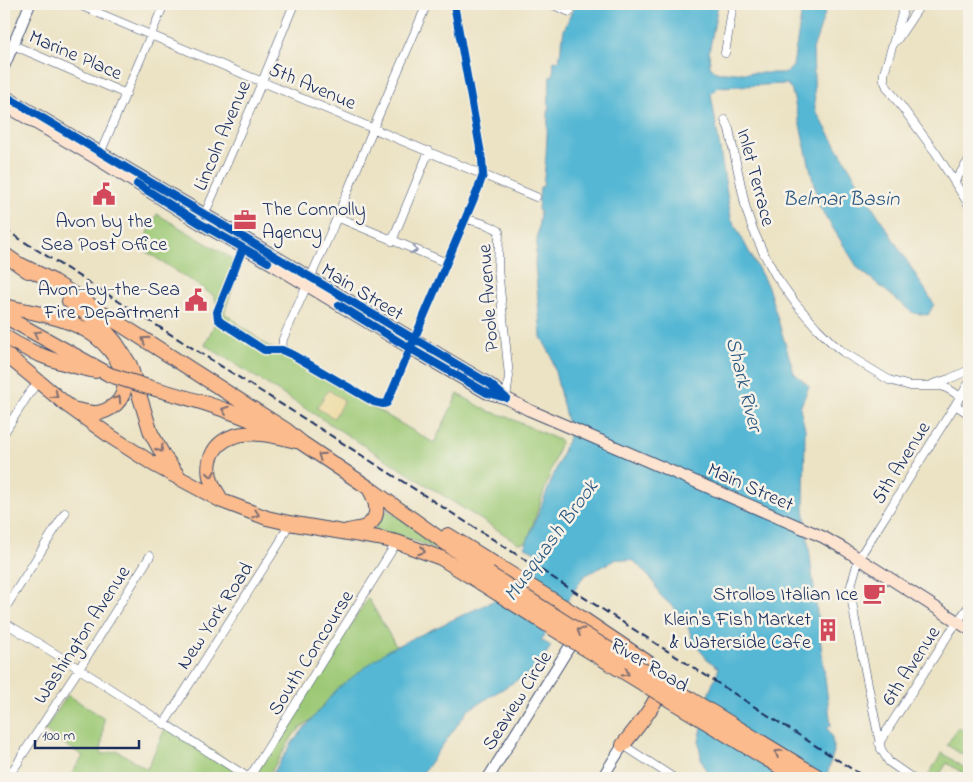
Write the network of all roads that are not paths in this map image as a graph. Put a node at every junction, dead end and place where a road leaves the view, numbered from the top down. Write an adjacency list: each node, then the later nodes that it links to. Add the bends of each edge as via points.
1 (30, 4): 13 (street)
2 (77, 4): 12 (street, 5th Avenue)
3 (164, 4): 12 (street)
4 (294, 4): 17 (street, Lincoln Avenue)
5 (427, 4): 22 (street)
6 (454, 4): 26 (street)
7 (551, 4): 11 (street)
8 (733, 4): 15 (street)
9 (905, 4): 14 (street)
10 (921, 4): 14 (street)
11 (570, 12)
12 (151, 35): 17 (street, 5th Avenue); 18 (street)
13 (13, 45): 16 (street); 18 (street, Marine Place)
14 (891, 49): 27 (street, via 884,73 885,84)
15 (725, 53)
16 (4, 67)
17 (262, 81): 22 (street, 5th Avenue); 32 (street, Lincoln Avenue)
18 (126, 94): 24 (street)
19 (4, 95): 24 (main road, Main Street)
20 (4, 105): 24 (main road, Main Street)
21 (725, 120): 49 (street, Inlet Terrace, via 752,228 790,297 843,352 888,380)
22 (373, 128): 23 (street, 5th Avenue); 30 (street)
23 (429, 152): 26 (street, 5th Avenue); 33 (street)
24 (99, 156): 32 (main road, Main Street)
25 (969, 160): 27 (street)
26 (483, 175): 28 (street, 5th Avenue); 31 (street)
27 (955, 181): 29 (street)
28 (536, 197)
29 (969, 205)
30 (337, 217): 33 (street); 38 (street)
31 (466, 219): 36 (street); 51 (street, Poole Avenue, via 499,231 498,269 509,376)
32 (203, 220): 34 (main road, Main Street); 38 (main road, Main Street)
33 (392, 240): 36 (street, one-way to 36)
34 (243, 248): 38 (main road, Main Street); 43 (street, via 217,315 221,322 264,350)
35 (4, 254): 37 (highway)
36 (447, 263): 42 (street)
37 (20, 265): 56 (highway, one-way to 37, via 51,280); 58 (highway, one-way to 58, via 100,324 116,343 130,365 151,433)
38 (308, 281): 42 (main road, Main Street); 43 (street, via 283,339)
39 (4, 306): 53 (highway, one-way to 39, via 101,412 118,402 122,396 124,374 115,357 105,344 80,326)
40 (4, 316): 46 (highway, one-way to 40)
41 (4, 336): 46 (highway, via 46,358)
42 (412, 344): 43 (street, via 385,404 374,402); 51 (main road, Main Street, via 487,393)
43 (282, 350)
44 (4, 353): 47 (highway)
45 (969, 370): 49 (street)
46 (110, 375): 56 (highway, one-way to 46, bridge, via 249,418)
47 (38, 382): 53 (highway, one-way to 53); 55 (street)
48 (969, 383): 50 (street, 5th Avenue)
49 (926, 386): 50 (street, Inlet Terrace, via 946,388)
50 (961, 397): 52 (street, 5th Avenue)
51 (506, 398): 66 (main road, Main Street, via 823,537)
52 (956, 405): 54 (street); 66 (street, 5th Avenue)
53 (75, 410): 58 (highway, via 117,441)
54 (969, 414)
55 (4, 433)
56 (302, 443): 57 (highway, one-way to 56); 60 (highway, one-way to 60, via 264,434 248,434 230,438 219,445 211,456 209,471)
57 (341, 469): 59 (highway); 67 (highway)
58 (180, 478): 60 (highway)
59 (369, 488): 63 (highway, via 377,507 375,516 363,528); 67 (highway)
60 (222, 501): 62 (highway, one-way to 62)
61 (65, 513): 69 (street)
62 (289, 523): 63 (highway); 75 (street, New York Road)
63 (341, 532): 64 (highway)
64 (397, 542): 67 (highway, one-way to 67); 79 (street, South Concourse)
65 (150, 556): 74 (street, Washington Avenue)
66 (859, 558): 70 (main road, Main Street); 76 (street, via 850,589)
67 (490, 574): 73 (highway, River Road, bridge); 77 (highway, via 580,617 657,671 661,678 660,691); 84 (highway, one-way to 67, bridge)
68 (969, 606): 70 (street, 6th Avenue)
69 (4, 610)
70 (958, 621): 72 (main road, Main Street); 76 (street, 6th Avenue)
71 (4, 622): 74 (street)
72 (969, 629)
73 (573, 641): 80 (street, Seaview Circle); 83 (highway, River Road, one-way to 83, bridge)
74 (79, 669): 75 (street); 78 (street, Washington Avenue, via 18,764)
75 (164, 724): 79 (street)
76 (879, 743): 85 (street, via 889,762)
77 (623, 745): 81 (street); 82 (street)
78 (4, 777)
79 (249, 778)
80 (488, 778)
81 (602, 778)
82 (674, 778)
83 (798, 778)
84 (820, 778)
85 (912, 778)

